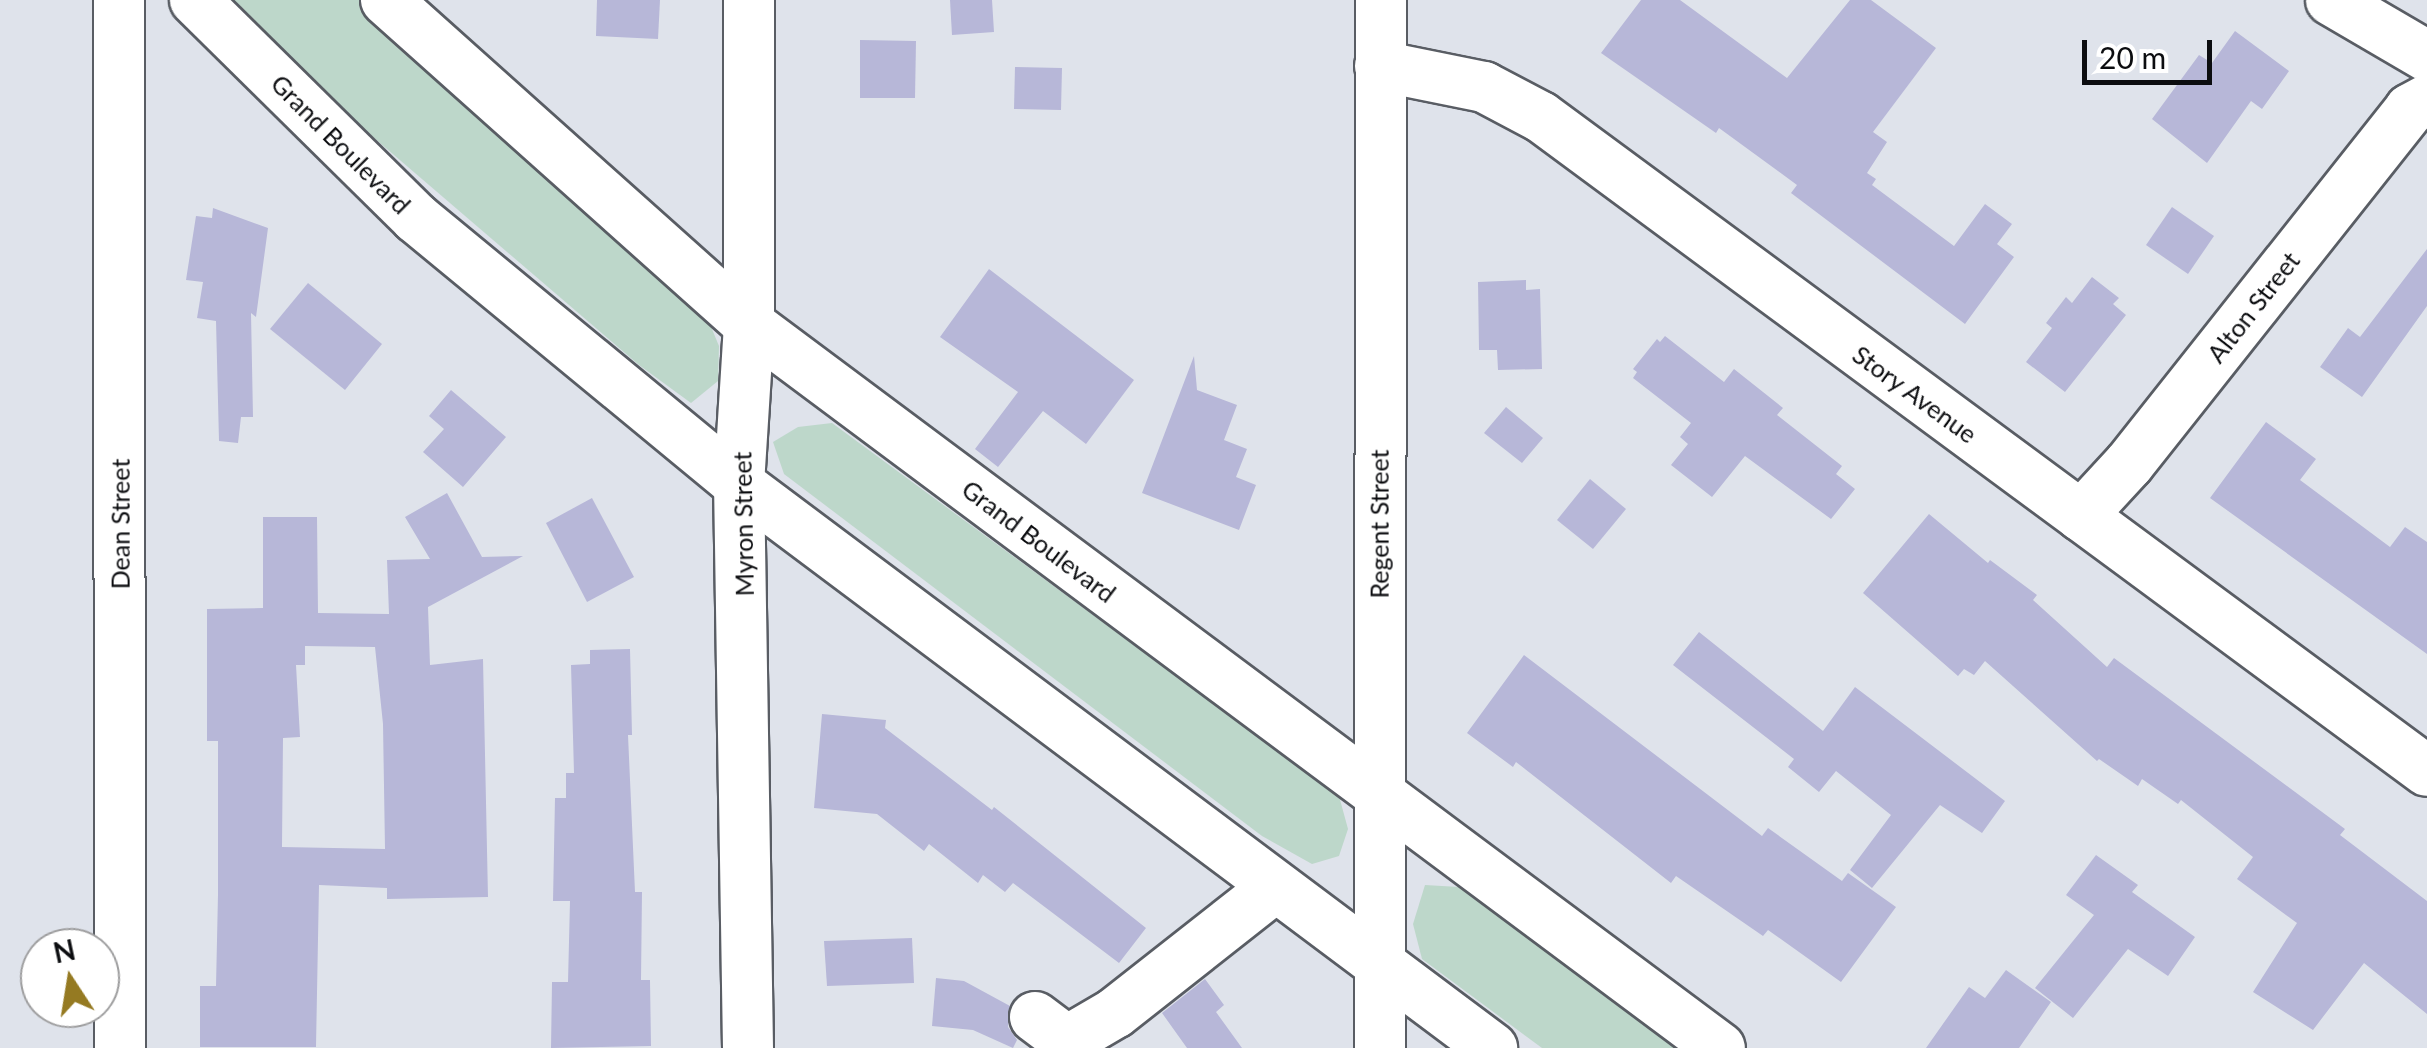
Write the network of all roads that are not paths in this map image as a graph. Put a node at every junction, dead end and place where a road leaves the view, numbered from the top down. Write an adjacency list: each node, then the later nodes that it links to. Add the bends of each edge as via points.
1 (119, 0): 18 (street, Dean Street)
2 (195, 0): 11 (street, Grand Boulevard, via 416,218)
3 (386, 0): 10 (street, Grand Boulevard)
4 (749, 0): 10 (street, Myron Street)
5 (1381, 0): 8 (street, Regent Street)
6 (2331, 0): 7 (street)
7 (2427, 56)
8 (1380, 66): 12 (street, Story Avenue, via 1484,86 1541,117); 14 (street, Regent Street)
9 (2427, 100): 12 (street, Alton Street, via 2410,109)
10 (748, 324): 11 (street, Myron Street); 14 (street, Grand Boulevard)
11 (740, 484): 15 (street, Grand Boulevard); 19 (street, Myron Street)
12 (2081, 516): 13 (street, Story Avenue)
13 (2427, 771)
14 (1378, 793): 16 (street, Regent Street); 22 (street, Grand Boulevard)
15 (1275, 887): 16 (street, Grand Boulevard); 17 (street, via 1115,1013 1067,1041)
16 (1382, 968): 20 (street, Regent Street); 21 (street, Grand Boulevard)
17 (1035, 1017)
18 (120, 1048)
19 (748, 1048)
20 (1380, 1048)
21 (1492, 1048)
22 (1720, 1048)

